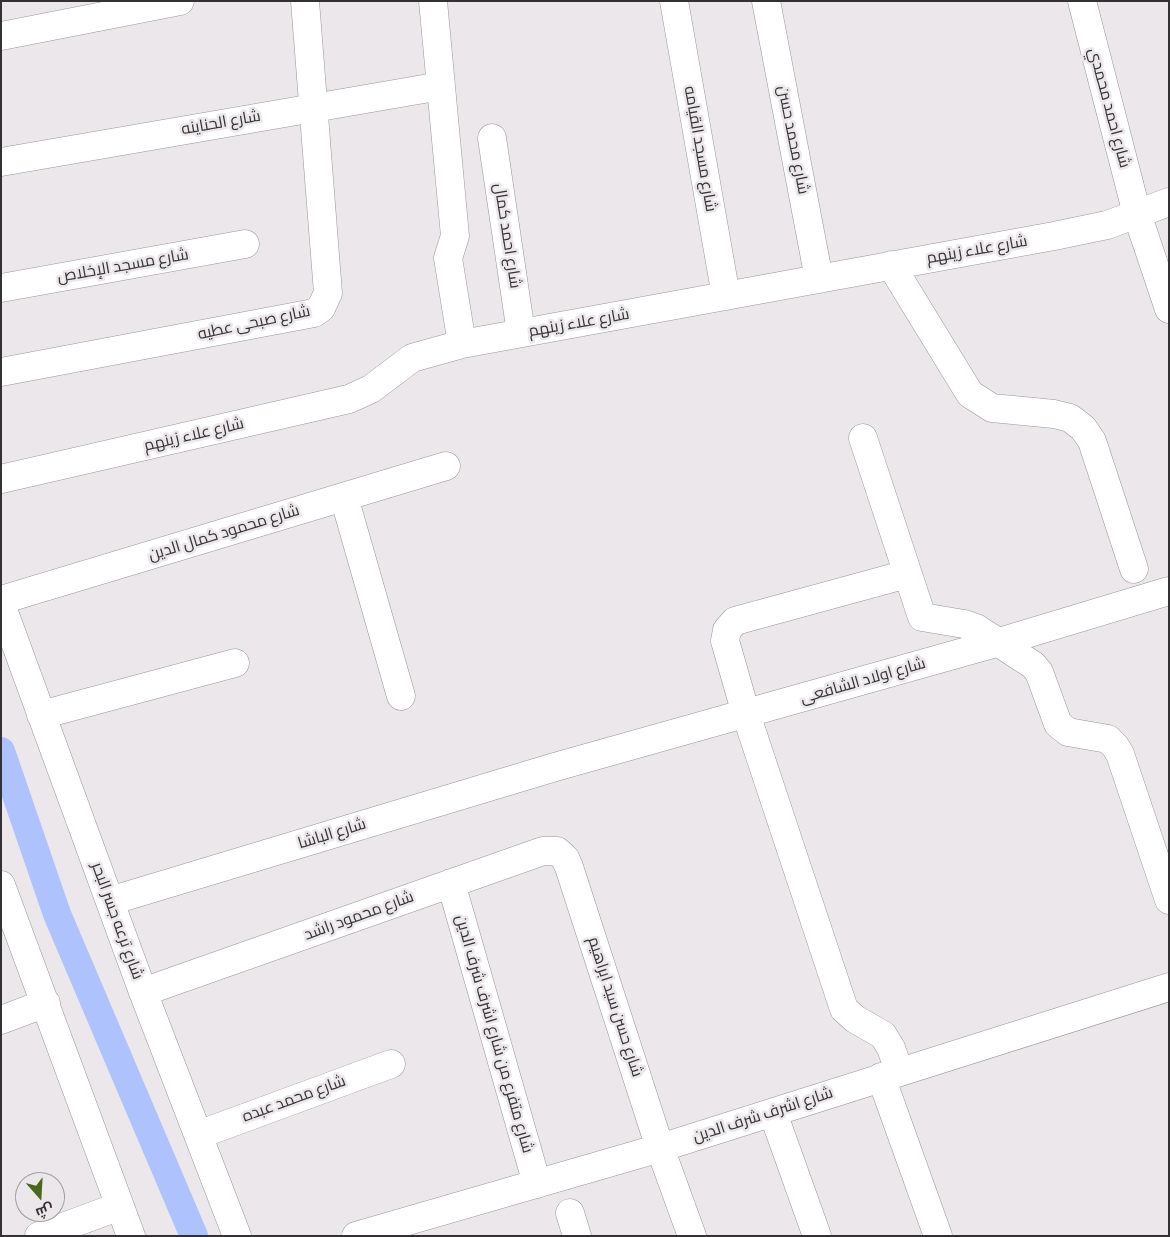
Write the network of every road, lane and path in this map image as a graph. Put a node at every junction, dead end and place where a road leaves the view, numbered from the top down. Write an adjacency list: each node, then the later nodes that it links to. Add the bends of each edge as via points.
1 (180, 1): 7 (street)
2 (305, 1): 9 (street, شارع صبحى عطيه)
3 (433, 1): 8 (street)
4 (674, 1): 18 (street, شارع مسجد القيامه)
5 (766, 1): 16 (street, شارع محمد حسن)
6 (1082, 1): 13 (street, شارع احمد محمدي)
7 (1, 36)
8 (441, 86): 9 (street, شارع الحناينه); 21 (street, via 455,236 448,258)
9 (312, 107): 11 (street, شارع الحناينه); 22 (street, شارع صبحى عطيه, via 328,293 321,308 314,313)
10 (492, 138): 20 (street, شارع احمد كمال)
11 (1, 162)
12 (1169, 202): 13 (street, شارع علاء زينهم)
13 (1137, 214): 15 (street, شارع علاء زينهم, via 1054,236); 19 (street, شارع احمد محمدي)
14 (245, 244): 17 (street, شارع مسجد الإخلاص)
15 (891, 265): 16 (street, شارع علاء زينهم); 27 (street, via 970,394 992,408 1054,414 1070,418 1083,428 1092,441)
16 (819, 279): 18 (street, شارع علاء زينهم)
17 (1, 288)
18 (726, 296): 20 (street, شارع علاء زينهم)
19 (1169, 309)
20 (521, 333): 21 (street, شارع علاء زينهم)
21 (462, 344): 25 (street, شارع علاء زينهم, via 412,358 371,389 348,399)
22 (1, 372)
23 (863, 438): 28 (street)
24 (446, 466): 26 (street, شارع محمود كمال الدين)
25 (1, 478)
26 (344, 497): 30 (street, شارع محمود كمال الدين); 34 (street)
27 (1134, 569)
28 (907, 574): 32 (street, via 922,617 976,628); 35 (street, via 735,621 727,630 726,641)
29 (1169, 591): 32 (street, شارع اولاد الشافعى)
30 (1, 600)
31 (1, 604): 36 (street, شارع ترعه جسر البحر)
32 (996, 644): 35 (street, شارع اولاد الشافعى); 41 (street, via 1040,672 1062,728 1108,739 1115,746)
33 (235, 663): 36 (street)
34 (401, 696)
35 (746, 714): 37 (street, شارع اولاد الشافعى); 48 (street, via 844,1009 855,1020 883,1035 891,1048)
36 (41, 715): 42 (street, شارع ترعه جسر البحر)
37 (555, 767): 42 (street, شارع الباشا)
38 (569, 867): 39 (street, شارع محمود راشد, via 557,851 543,851); 51 (street, شارع حسن سيد ابراهيم)
39 (451, 883): 44 (street, شارع محمود راشد); 52 (street, شارع متفرع من شارع اشرف شرف الدين)
40 (1, 885): 45 (street)
41 (1169, 900)
42 (110, 901): 44 (street, شارع ترعه جسر البحر)
43 (1169, 987): 48 (street, شارع اشرف شرف الدين)
44 (143, 992): 50 (street, شارع ترعه جسر البحر)
45 (46, 1003): 46 (street); 53 (street)
46 (1, 1020)
47 (391, 1064): 50 (street, شارع محمد عبده)
48 (890, 1074): 49 (street, شارع اشرف شرف الدين); 60 (street)
49 (773, 1113): 51 (street, شارع اشرف شرف الدين); 59 (street)
50 (198, 1135): 57 (street, شارع ترعه جسر البحر)
51 (660, 1148): 52 (street, شارع اشرف شرف الدين); 58 (street, شارع حسن سيد ابراهيم)
52 (537, 1184): 54 (street, شارع اشرف شرف الدين)
53 (120, 1206): 55 (street); 56 (street)
54 (369, 1234)
55 (39, 1236)
56 (131, 1236)
57 (237, 1236)
58 (692, 1236)
59 (817, 1236)
60 (938, 1236)

